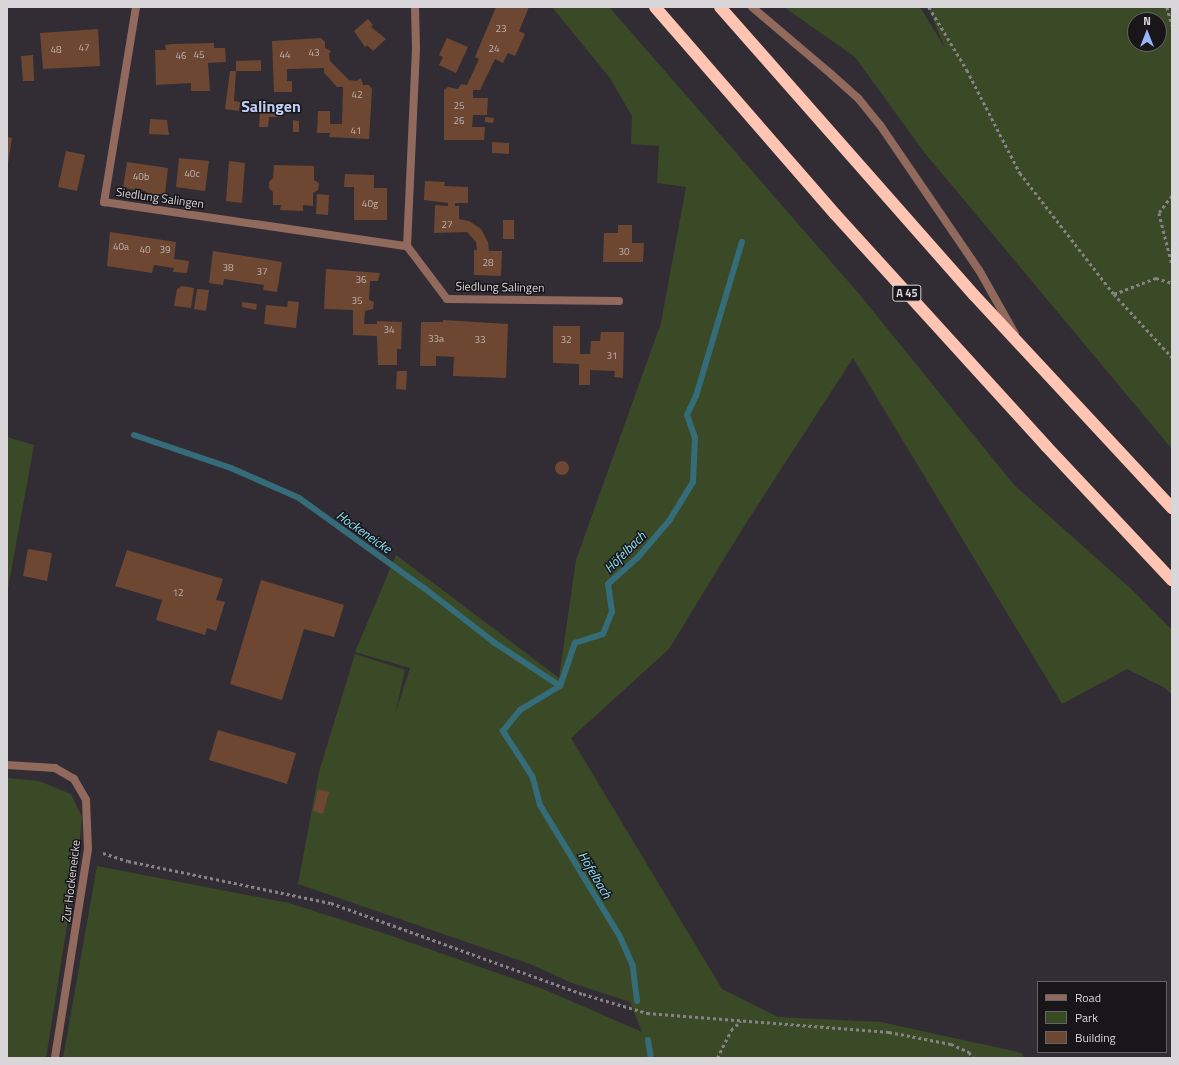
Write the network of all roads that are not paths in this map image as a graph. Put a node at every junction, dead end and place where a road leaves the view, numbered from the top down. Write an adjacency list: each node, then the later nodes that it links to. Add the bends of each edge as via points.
1 (136, 7): 6 (street, Siedlung Salingen, via 104,202)
2 (415, 7): 6 (street)
3 (655, 7): 10 (highway, A 45, via 835,214)
4 (720, 7): 8 (highway)
5 (752, 7): 8 (street, via 832,74 858,98 880,125 979,270)
6 (407, 246): 7 (street, Siedlung Salingen, via 447,299)
7 (619, 301)
8 (1022, 345): 9 (highway)
9 (1172, 508)
10 (1172, 580)
11 (7, 766): 12 (street, Zur Hockeneicke, via 55,768 74,779 86,800 88,849)
12 (56, 1058)

